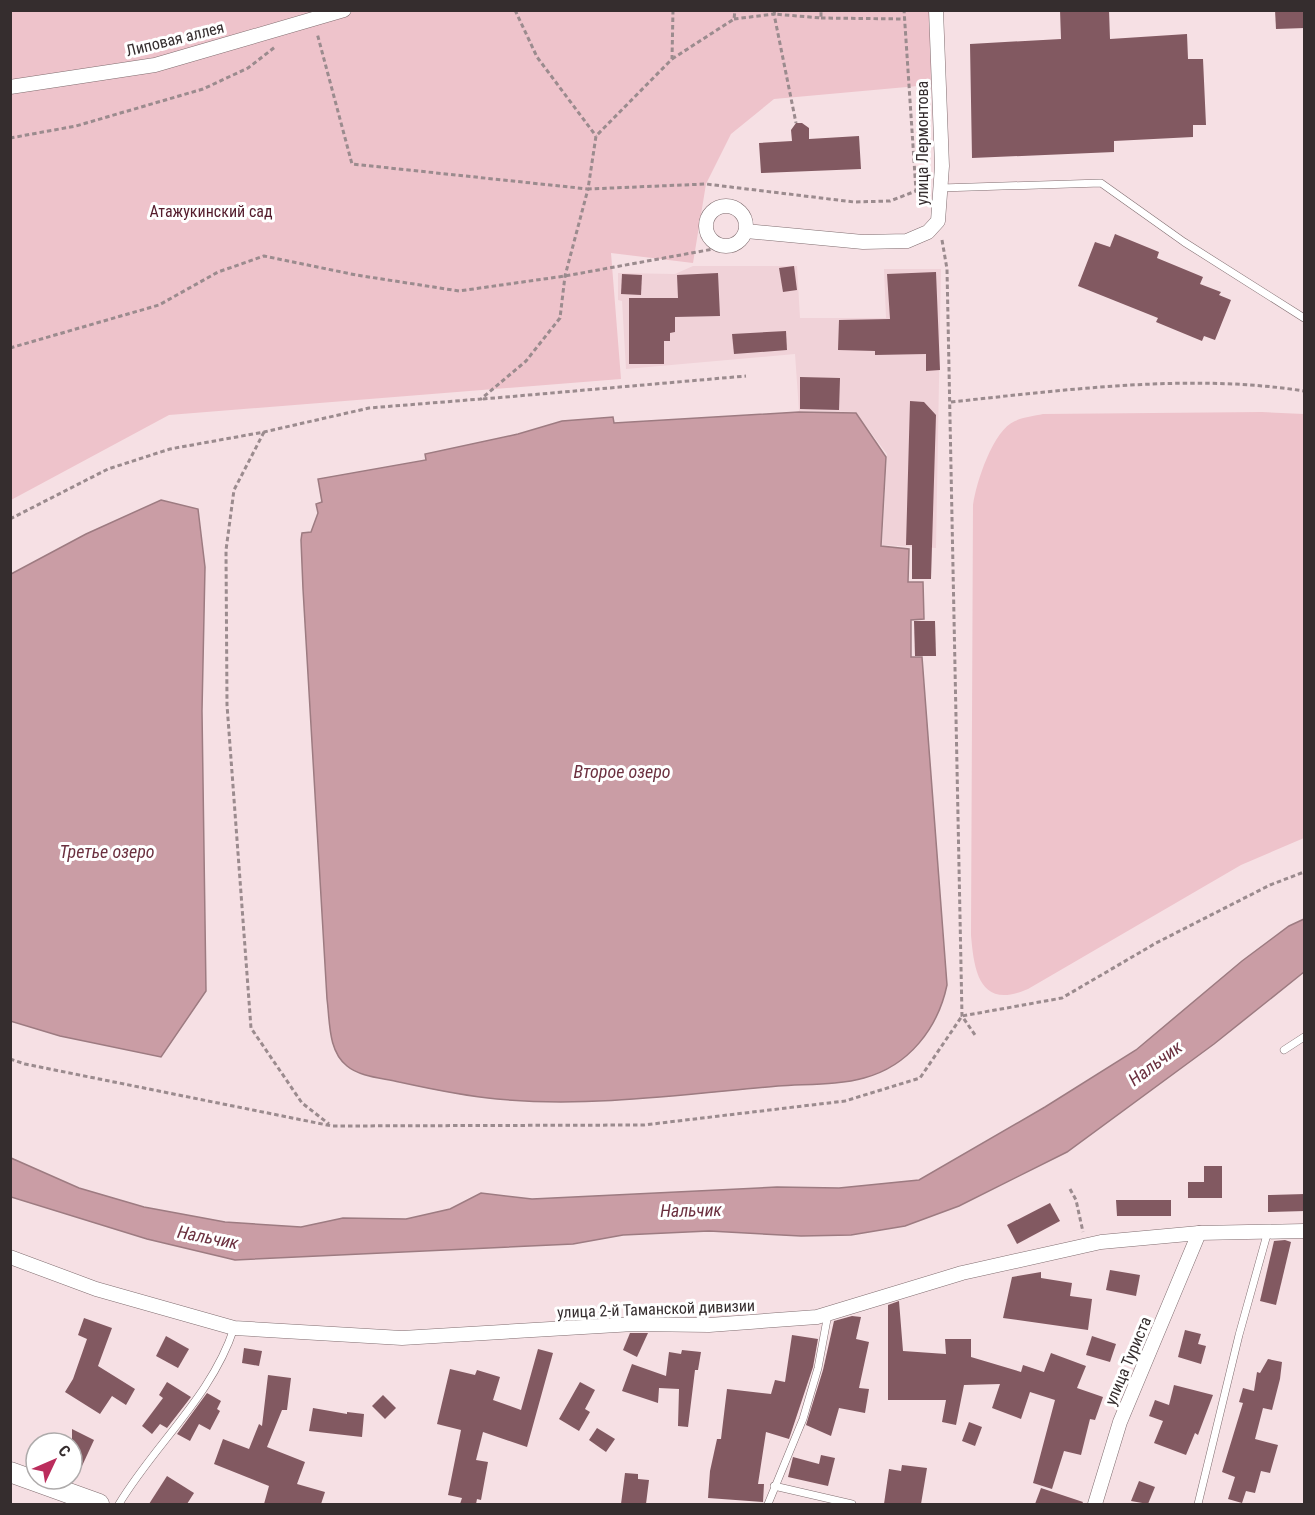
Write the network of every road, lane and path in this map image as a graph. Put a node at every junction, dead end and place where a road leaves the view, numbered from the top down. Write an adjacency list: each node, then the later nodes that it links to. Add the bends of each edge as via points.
1 (344, 10): 9 (street, Липовая аллея)
2 (515, 10): 17 (path, via 537,57)
3 (673, 10): 14 (path)
4 (735, 10): 11 (path)
5 (822, 10): 10 (path)
6 (904, 10): 12 (path)
7 (936, 10): 19 (street, улица Лермонтова)
8 (774, 12): 10 (path); 11 (path); 16 (path)
9 (312, 14): 15 (street, Липовая аллея, via 155,65); 20 (path, via 352,164)
10 (821, 18): 12 (path)
11 (734, 19): 14 (path)
12 (904, 19): 20 (path, via 916,191 890,201 854,202 706,184)
13 (276, 47): 18 (path, via 248,69 203,89 76,126)
14 (672, 59): 17 (path)
15 (10, 87)
16 (796, 123)
17 (596, 136): 20 (path)
18 (10, 138)
19 (941, 188): 21 (street, улица Лермонтова); 25 (lane, via 1101,183 1184,242)
20 (588, 189): 24 (path)
21 (938, 221): 22 (street, улица Лермонтова, via 928,232 908,241 863,242); 30 (path, via 947,269)
22 (746, 231): 23 (street, via 740,241); 23 (street, via 746,220 739,210 717,208 706,227 710,238 719,245)
23 (730, 246): 24 (path)
24 (565, 276): 26 (path, via 459,291 264,256 218,272 159,305); 29 (path, via 560,318 526,361)
25 (1305, 318)
26 (10, 348)
27 (746, 376): 29 (path)
28 (1305, 391): 30 (path, via 1260,384 1092,387)
29 (481, 399): 31 (path, via 369,408)
30 (950, 402): 34 (path)
31 (264, 432): 32 (path, via 170,449 108,469); 39 (path, via 234,490 226,550 227,705 251,1028 302,1103)
32 (10, 519)
33 (1305, 872): 34 (path, via 1270,885 1156,943 1062,998)
34 (962, 1016): 35 (path); 39 (path, via 920,1078 845,1101 645,1125)
35 (975, 1035)
36 (1305, 1037): 37 (lane)
37 (1284, 1050)
38 (10, 1059): 39 (path)
39 (332, 1126)
40 (1070, 1189): 44 (path)
41 (1268, 1231): 42 (street, улица 2-й Таманской дивизии); 43 (street, улица 2-й Таманской дивизии); 55 (lane)
42 (1305, 1231)
43 (1199, 1233): 44 (street, улица 2-й Таманской дивизии); 54 (street, улица Туриста, via 1120,1422)
44 (1085, 1245): 46 (street, улица 2-й Таманской дивизии, via 962,1273)
45 (10, 1257): 47 (street, улица 2-й Таманской дивизии, via 96,1289)
46 (828, 1314): 47 (street, улица 2-й Таманской дивизии, via 709,1325 634,1324 402,1338); 49 (lane, via 803,1419)
47 (234, 1328): 51 (lane, via 210,1381)
48 (10, 1472): 50 (street)
49 (774, 1486): 52 (lane); 53 (lane)
50 (99, 1504)
51 (119, 1504)
52 (768, 1504)
53 (852, 1504)
54 (1095, 1504)
55 (1198, 1504)

